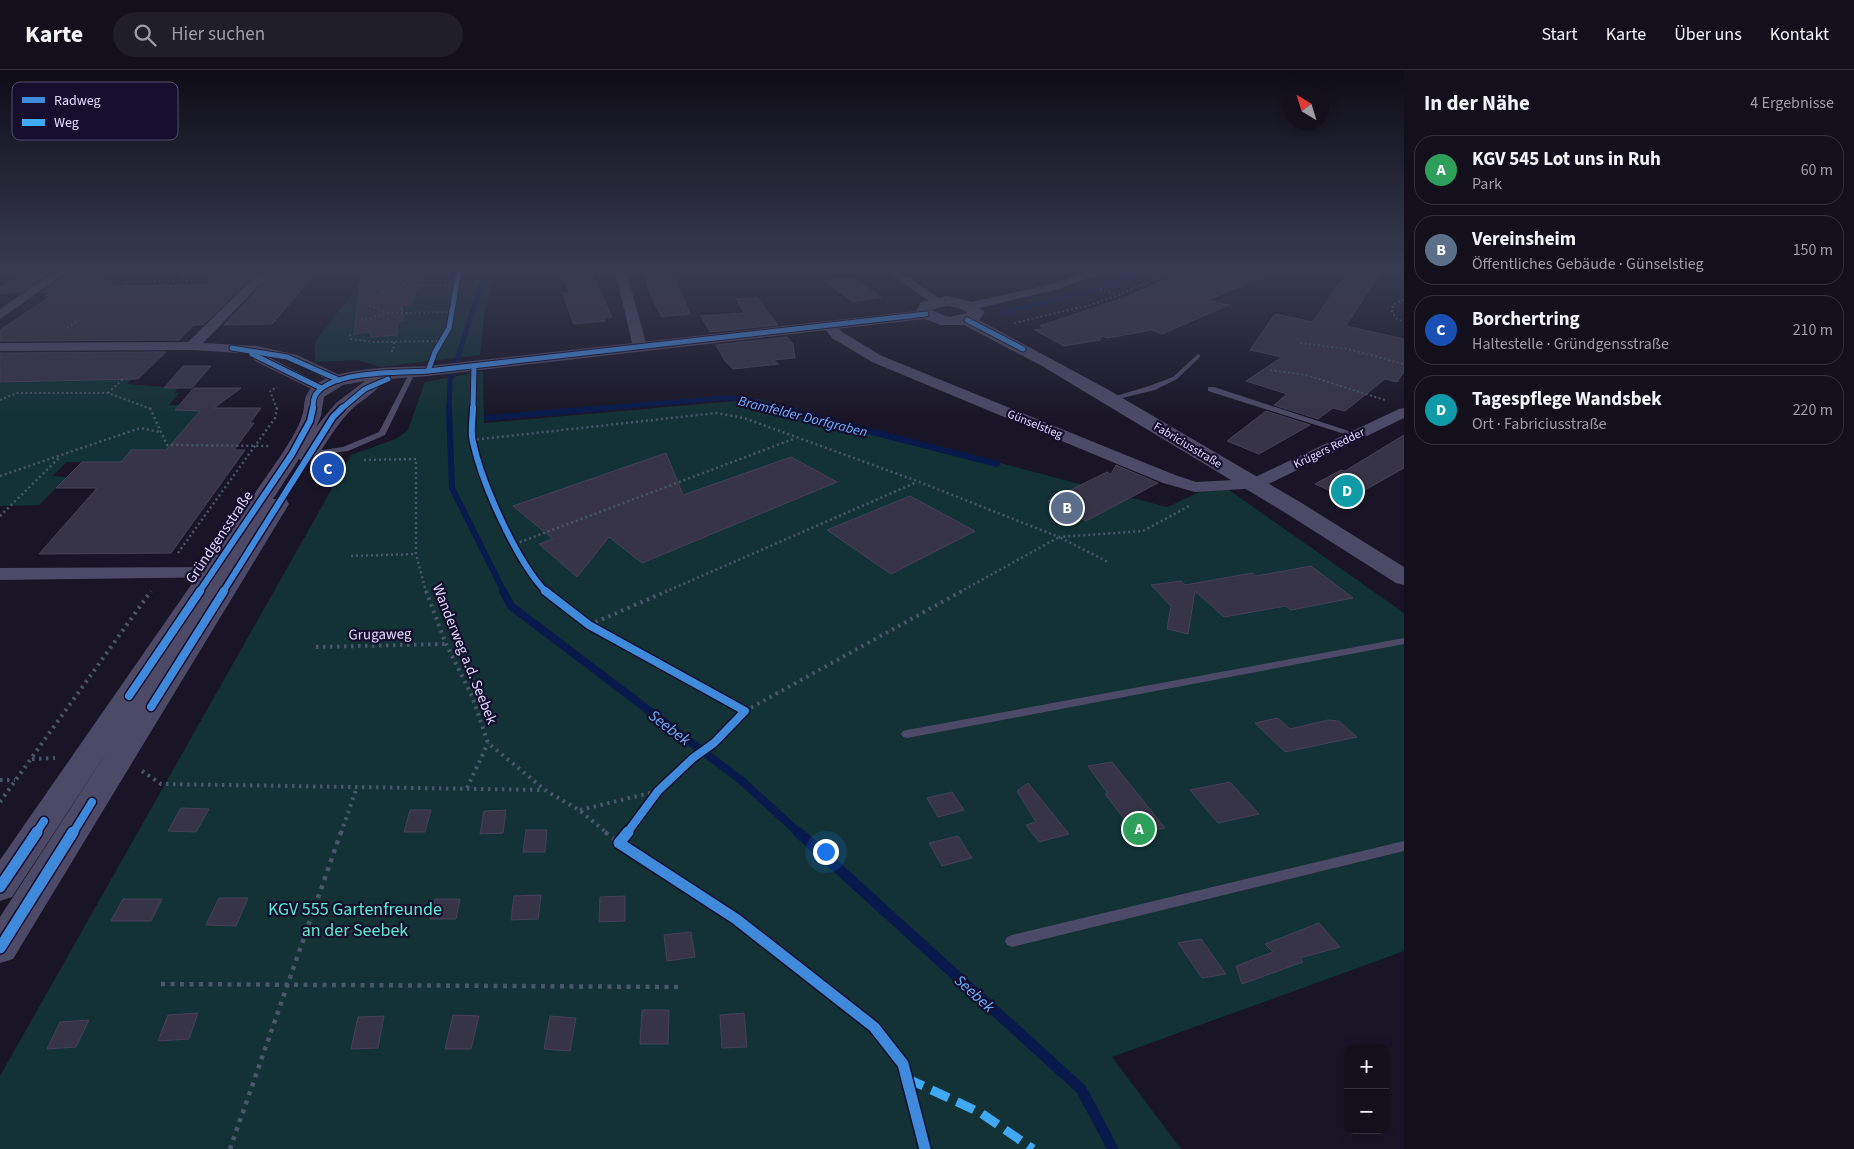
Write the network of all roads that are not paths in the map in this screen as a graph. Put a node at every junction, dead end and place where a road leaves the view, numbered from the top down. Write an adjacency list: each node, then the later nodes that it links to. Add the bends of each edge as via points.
1 (217, 320): 6 (street)
2 (633, 320): 8 (street)
3 (869, 320): 5 (street)
4 (977, 320): 16 (street, Fabriciusstraße, via 986,329)
5 (828, 325): 8 (street); 21 (street, Günselstieg, via 837,335 877,359 1168,479 1195,487)
6 (192, 346): 7 (street); 9 (street)
7 (0, 347)
8 (640, 347): 11 (street)
9 (232, 348): 12 (street, via 296,358); 14 (street, via 265,360)
10 (1198, 356): 16 (lane, via 1175,378 1152,388)
11 (426, 371): 12 (street); 13 (street); 20 (lane, via 382,433 345,450)
12 (342, 384): 13 (street); 14 (street); 18 (street, Gründgensstraße)
13 (372, 384): 18 (street, Gründgensstraße, via 354,395)
14 (321, 388): 20 (street, Gründgensstraße, via 315,396)
15 (1211, 389): 19 (lane)
16 (1110, 398): 21 (street, Fabriciusstraße)
17 (1404, 412): 19 (street, Krügers Redder)
18 (333, 416): 20 (street, Gründgensstraße)
19 (1357, 434): 21 (street, Krügers Redder)
20 (299, 452): 22 (street, Gründgensstraße)
21 (1254, 484): 24 (street, Fabriciusstraße)
22 (223, 573): 23 (street); 28 (street, Gründgensstraße, via 88,757); 30 (street, Gründgensstraße, via 120,756)
23 (0, 574)
24 (1404, 578)
25 (1404, 641): 26 (lane)
26 (907, 734)
27 (1404, 846): 29 (lane)
28 (0, 887)
29 (1012, 942)
30 (0, 948)

